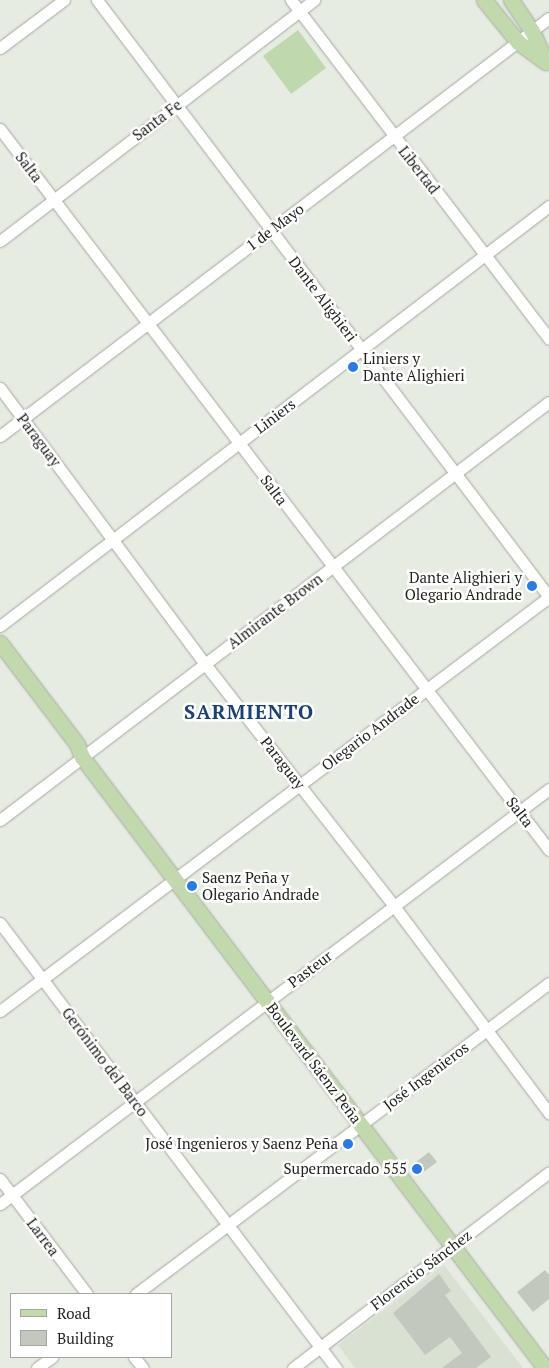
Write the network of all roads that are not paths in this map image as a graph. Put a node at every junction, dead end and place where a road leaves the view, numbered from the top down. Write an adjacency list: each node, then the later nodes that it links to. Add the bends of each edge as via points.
1 (64, 0): 11 (street)
2 (97, 0): 13 (street, Dante Alighieri)
3 (291, 0): 7 (street, Libertad)
4 (314, 0): 7 (street, Santa Fe)
5 (484, 0): 10 (main road)
6 (511, 0): 9 (main road)
7 (299, 11): 13 (street, Santa Fe); 15 (street, Libertad)
8 (549, 18): 9 (street, 1 de Mayo)
9 (532, 31): 10 (street, 1 de Mayo); 12 (main road)
10 (518, 42): 12 (main road); 15 (street, 1 de Mayo)
11 (0, 48)
12 (548, 64)
13 (177, 105): 16 (street, Santa Fe); 18 (street, Dante Alighieri)
14 (0, 129): 16 (street, Salta)
15 (393, 137): 18 (street, 1 de Mayo); 20 (street, Libertad)
16 (54, 199): 19 (street, Santa Fe); 21 (street, Salta)
17 (549, 206): 20 (street, Liniers)
18 (271, 230): 21 (street, 1 de Mayo); 23 (street, Dante Alighieri)
19 (0, 241)
20 (487, 254): 22 (street, Libertad); 23 (street, Liniers)
21 (147, 324): 26 (street, 1 de Mayo); 28 (street, Salta)
22 (549, 338)
23 (362, 350): 28 (street, Liniers); 29 (street, Dante Alighieri)
24 (0, 388): 26 (street, Paraguay)
25 (549, 402): 29 (street, Almirante Brown)
26 (23, 418): 27 (street, 1 de Mayo); 30 (street, Paraguay)
27 (0, 436)
28 (239, 443): 30 (street, Liniers); 31 (street, Salta)
29 (455, 473): 31 (street, Almirante Brown); 32 (street, Dante Alighieri)
30 (113, 540): 33 (street, Liniers); 36 (street, Paraguay)
31 (332, 567): 36 (street, Almirante Brown); 37 (street, Salta)
32 (549, 597): 37 (street, Olegario Andrade)
33 (0, 626)
34 (0, 643): 38 (main road, Boulevard Sáenz Peña, via 77,744)
35 (0, 657): 38 (main road, Boulevard Sáenz Peña, via 72,751)
36 (205, 664): 38 (street, Almirante Brown); 39 (street, Paraguay)
37 (425, 690): 39 (street, Olegario Andrade); 41 (street, Salta)
38 (82, 757): 42 (street, Almirante Brown); 44 (main road, Boulevard Sáenz Peña)
39 (300, 785): 44 (street, Olegario Andrade); 45 (street, Paraguay)
40 (549, 789): 41 (street, Pasteur)
41 (519, 811): 43 (street, Salta); 45 (street, Pasteur)
42 (0, 820)
43 (549, 850)
44 (175, 879): 47 (street, Olegario Andrade); 49 (main road, Boulevard Sáenz Peña)
45 (394, 906): 49 (street, Pasteur); 51 (street, Paraguay)
46 (0, 923): 47 (street, Gerónimo del Barco)
47 (42, 979): 50 (street, Olegario Andrade); 52 (street, Gerónimo del Barco)
48 (549, 983): 51 (street, José Ingenieros)
49 (268, 1002): 52 (street, Pasteur); 54 (main road, Boulevard Sáenz Peña)
50 (0, 1011)
51 (488, 1029): 53 (street, Paraguay); 54 (street, José Ingenieros)
52 (135, 1102): 57 (street, Pasteur); 59 (street, Gerónimo del Barco)
53 (549, 1113)
54 (361, 1125): 59 (street, José Ingenieros); 60 (main road, Boulevard Sáenz Peña)
55 (549, 1172): 60 (street, Florencio Sánchez)
56 (0, 1180): 57 (street, Larrea)
57 (12, 1195): 58 (street, Pasteur); 61 (street, Larrea)
58 (0, 1204)
59 (228, 1225): 62 (street, José Ingenieros); 63 (street, Gerónimo del Barco)
60 (452, 1246): 63 (street, Florencio Sánchez); 70 (main road, Boulevard Sáenz Peña)
61 (86, 1293)
62 (137, 1293)
63 (320, 1347): 68 (street, Florencio Sánchez); 69 (street, Gerónimo del Barco)
64 (51, 1358): 66 (street)
65 (135, 1358): 67 (street)
66 (38, 1368)
67 (143, 1368)
68 (293, 1368)
69 (336, 1368)
70 (547, 1368)

